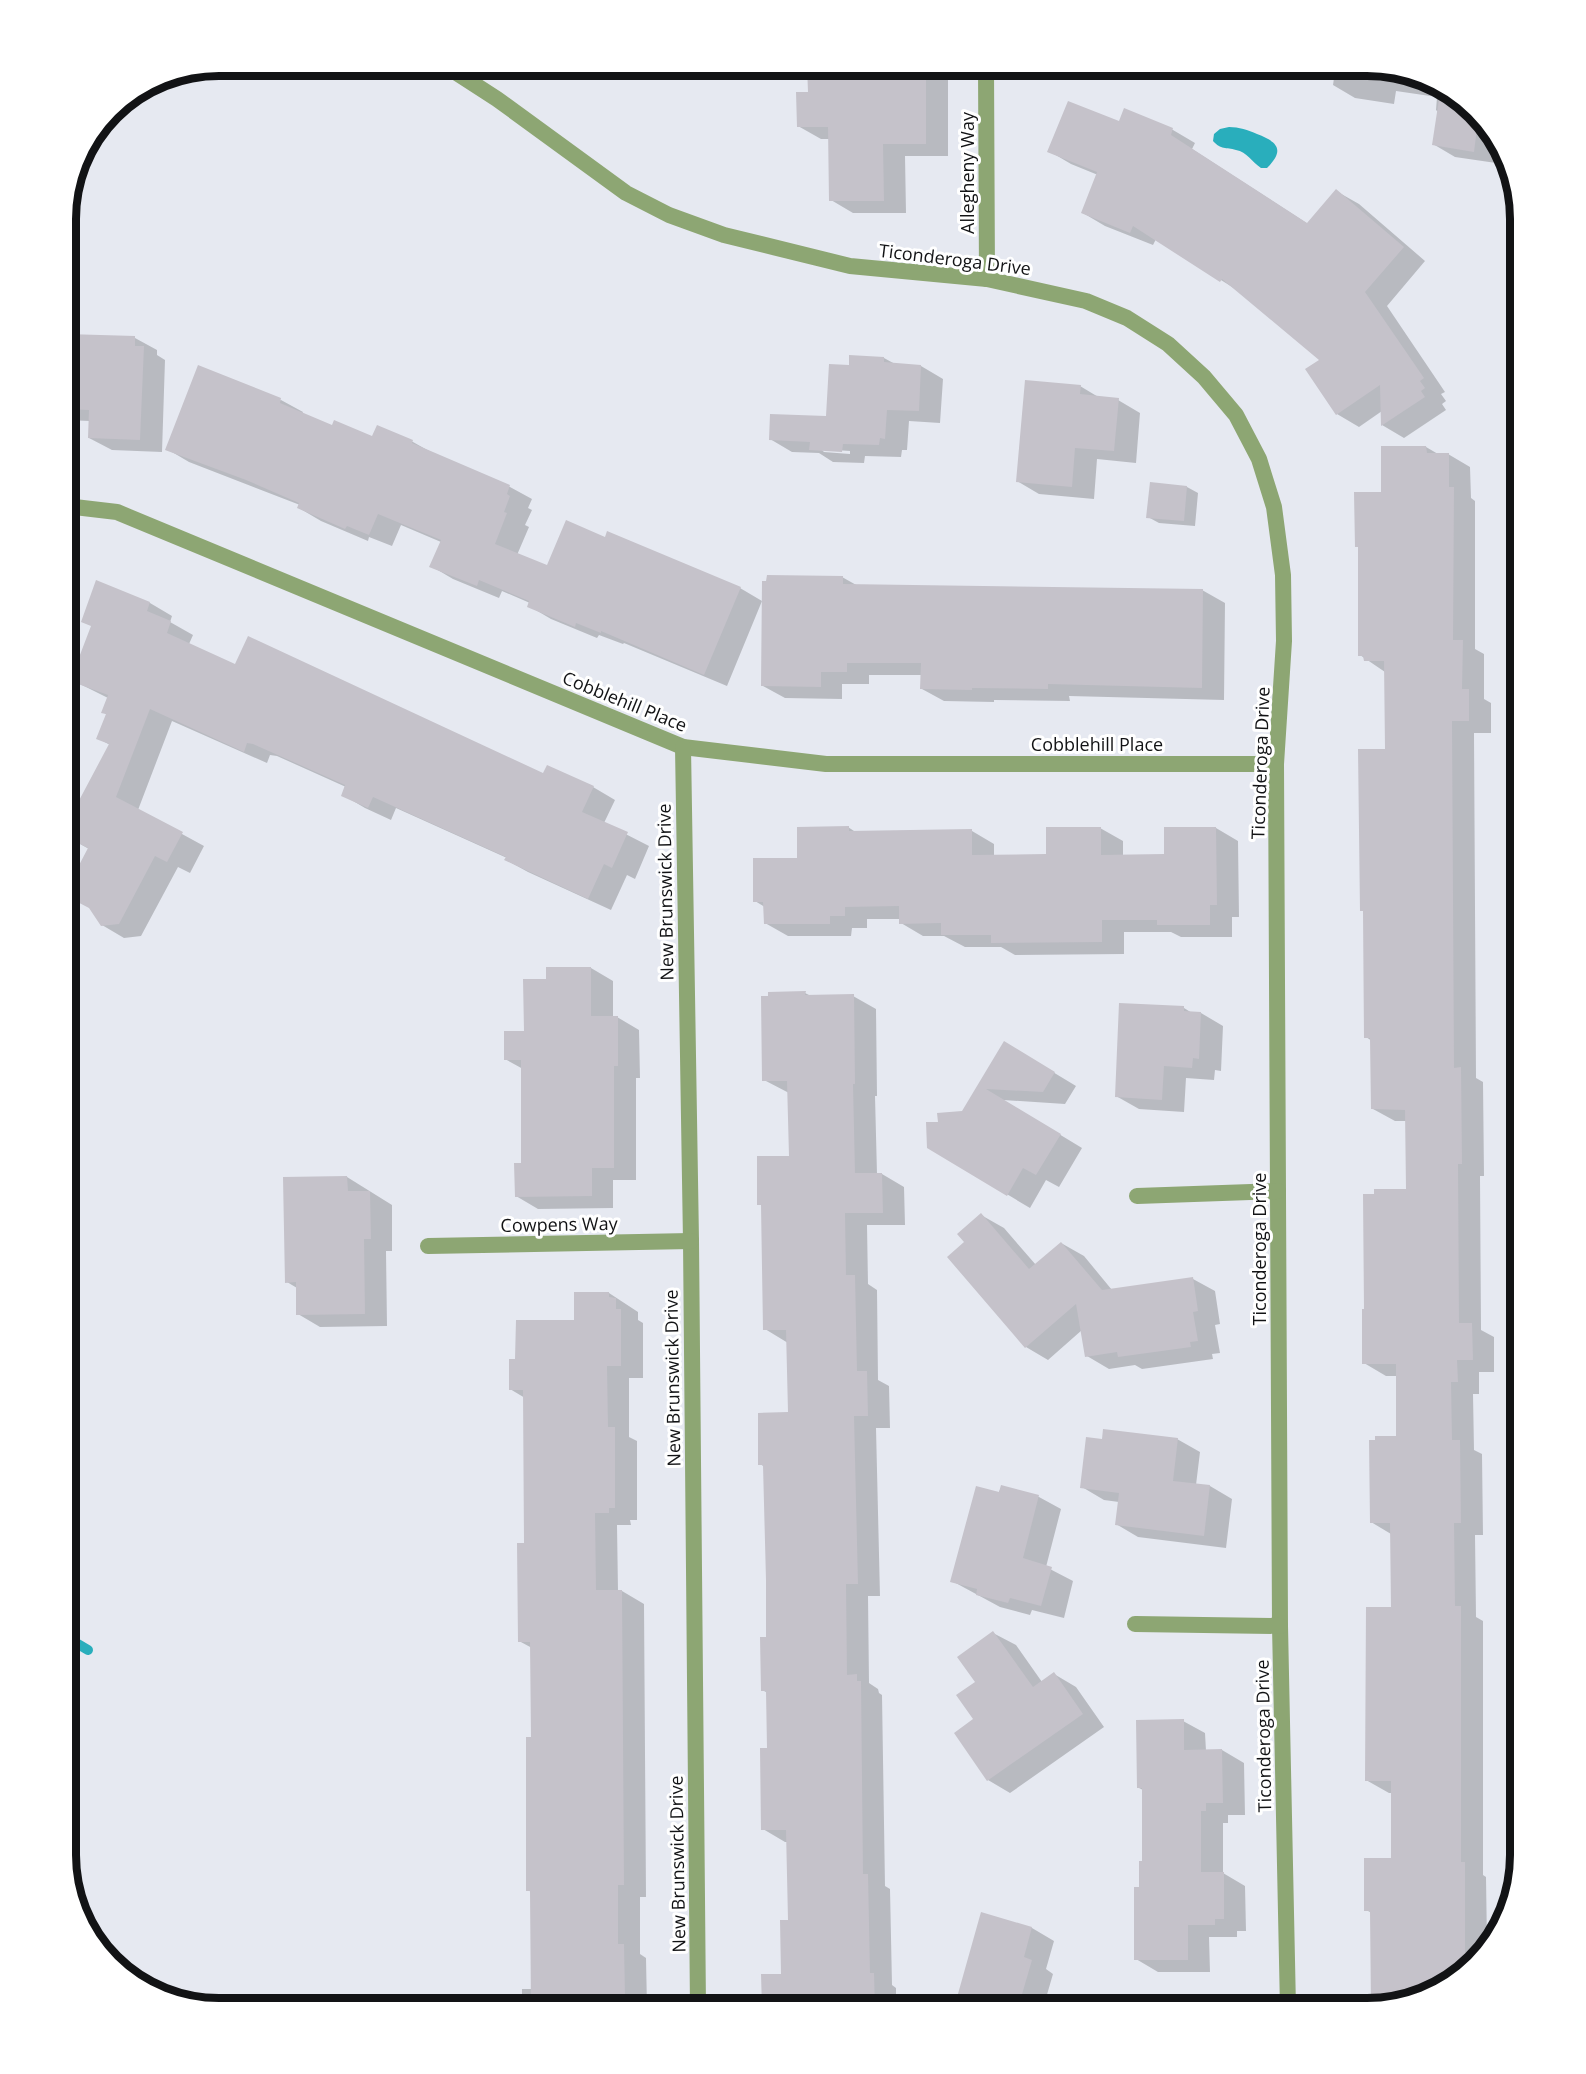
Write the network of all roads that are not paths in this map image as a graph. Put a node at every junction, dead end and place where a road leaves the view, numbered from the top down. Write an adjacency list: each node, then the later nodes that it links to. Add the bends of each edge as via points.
1 (462, 76): 3 (street, Ticonderoga Drive, via 626,193 669,215 724,235 850,266)
2 (986, 77): 3 (street, Allegheny Way)
3 (987, 279): 6 (street, Ticonderoga Drive, via 1086,301 1127,318 1168,344 1204,377 1236,416 1259,459 1274,507 1283,575 1284,642)
4 (77, 507): 5 (street, Cobblehill Place, via 117,512)
5 (683, 747): 6 (street, Cobblehill Place, via 826,764); 9 (street, New Brunswick Drive)
6 (1276, 764): 7 (street, Ticonderoga Drive)
7 (1278, 1191): 8 (street); 12 (street, Ticonderoga Drive)
8 (1137, 1196)
9 (690, 1241): 10 (street, Cowpens Way); 13 (street, New Brunswick Drive)
10 (428, 1246)
11 (1135, 1624): 12 (street)
12 (1280, 1626): 14 (street, Ticonderoga Drive)
13 (698, 1998)
14 (1288, 1998)

